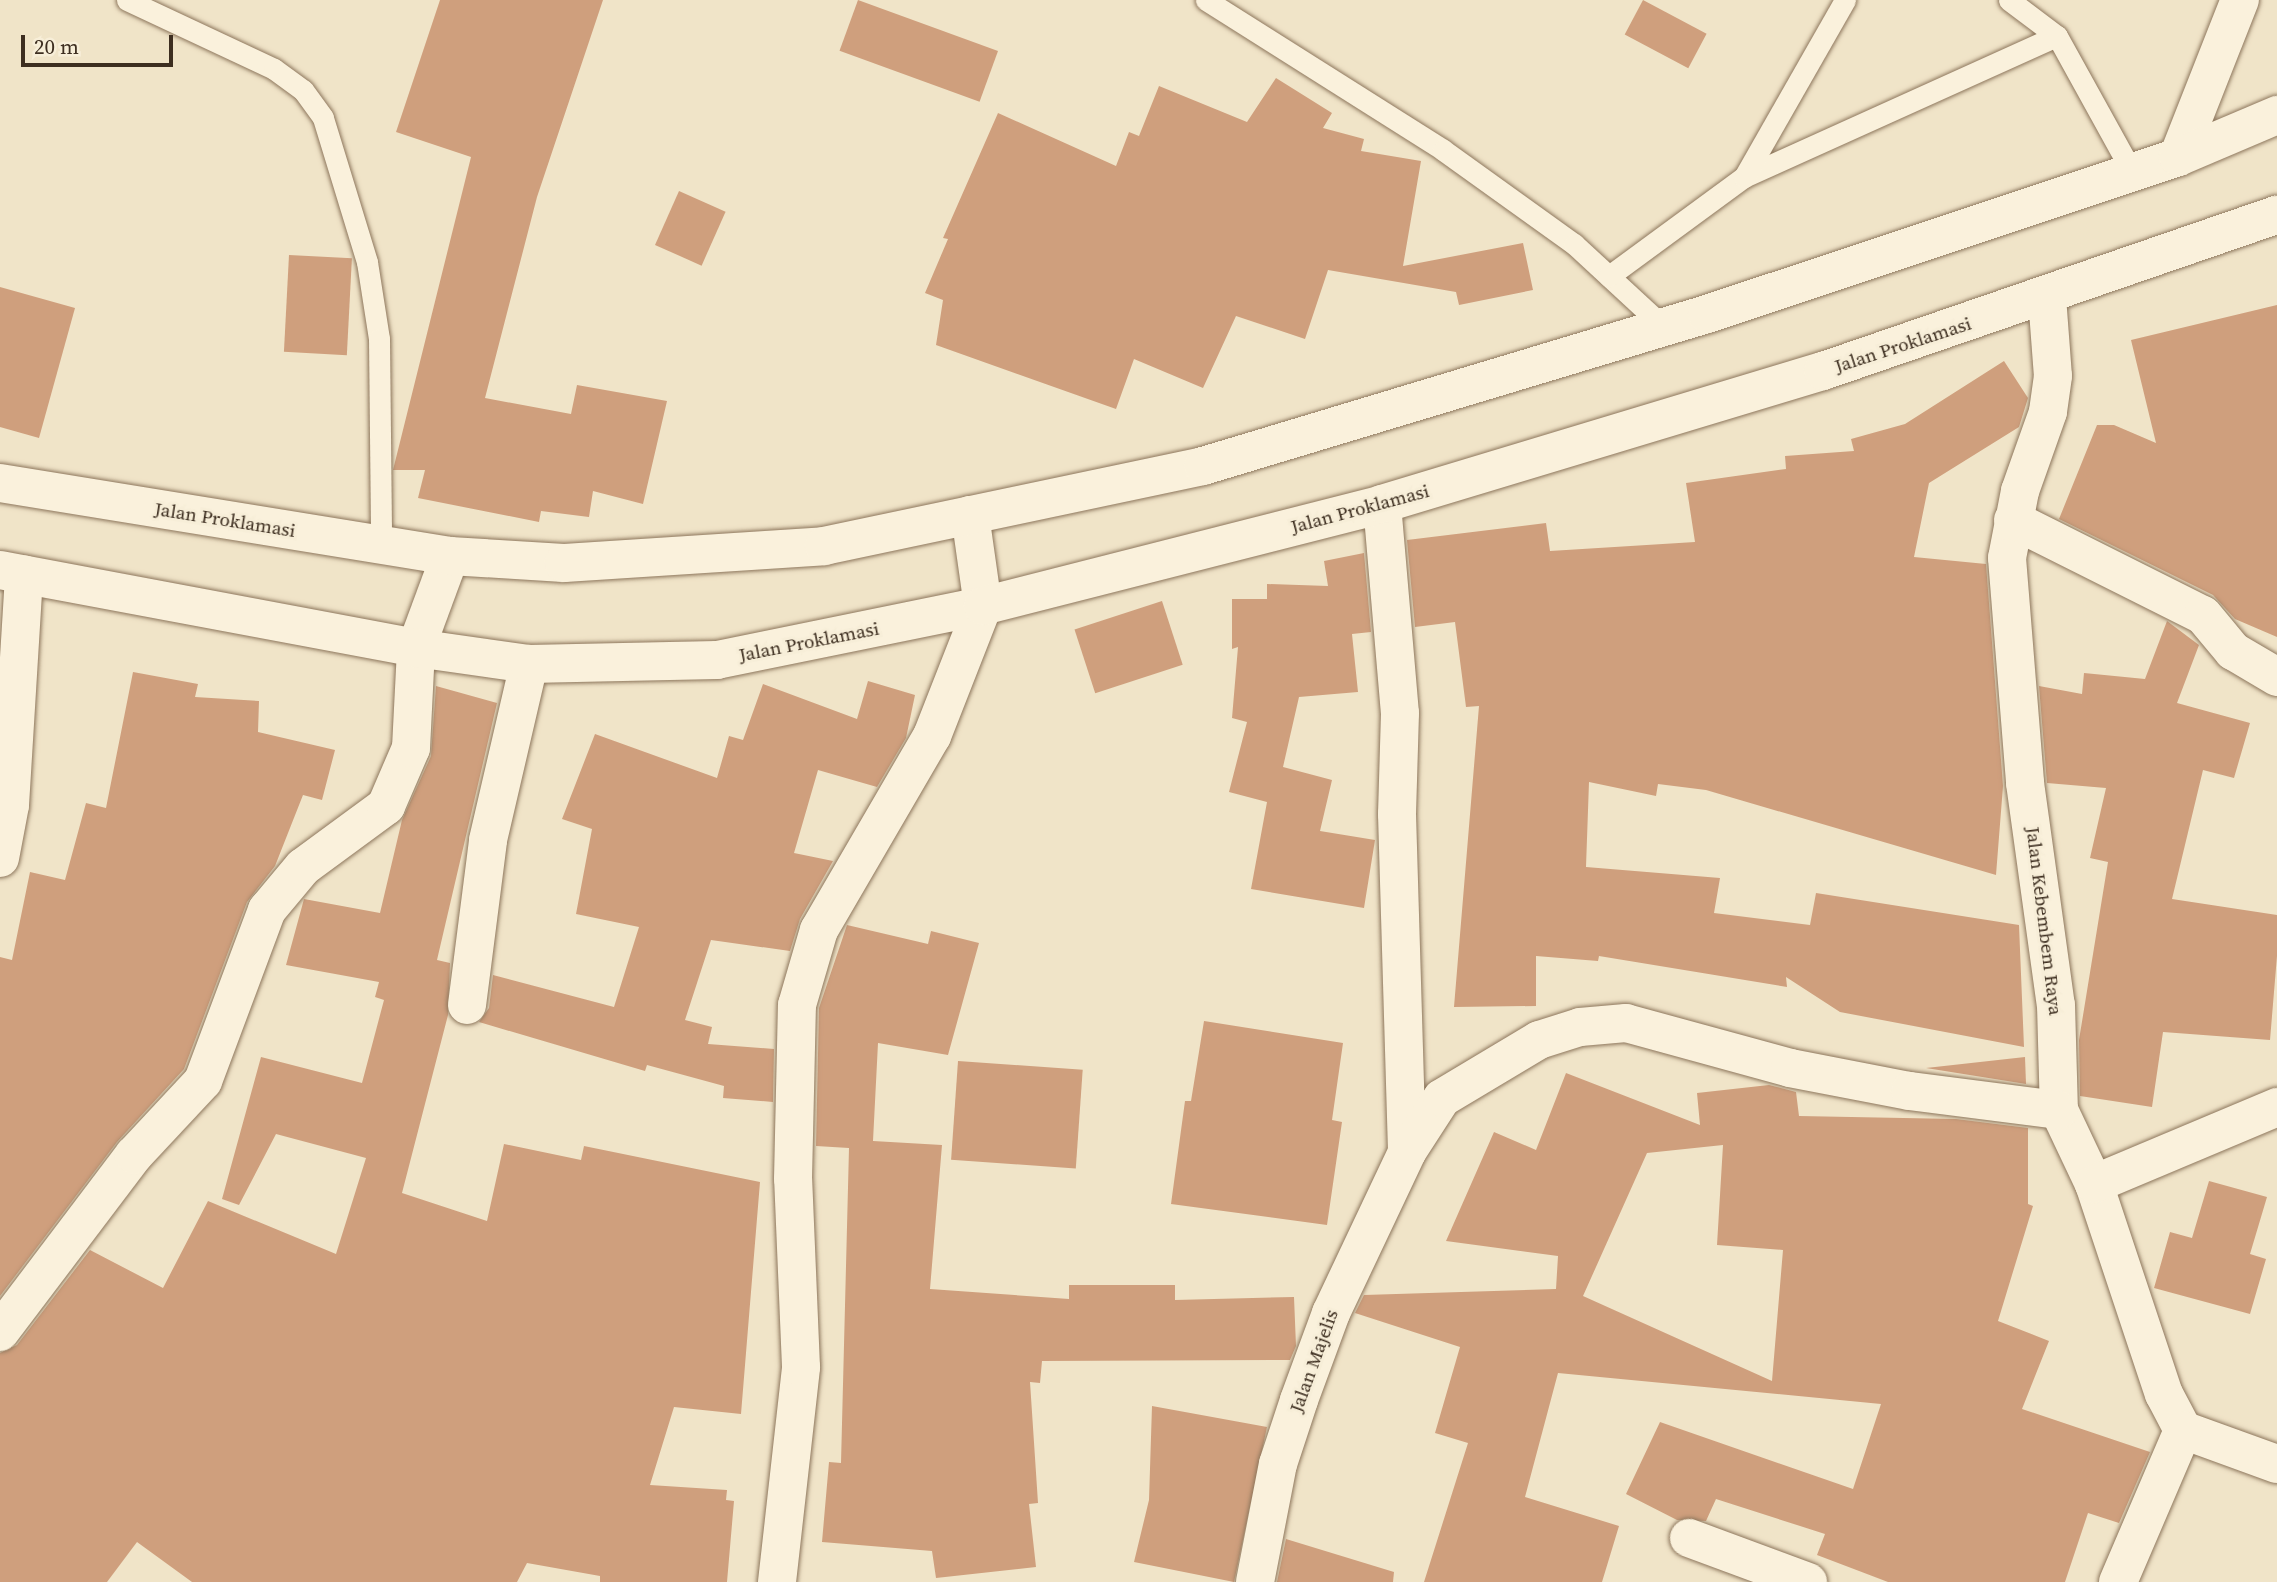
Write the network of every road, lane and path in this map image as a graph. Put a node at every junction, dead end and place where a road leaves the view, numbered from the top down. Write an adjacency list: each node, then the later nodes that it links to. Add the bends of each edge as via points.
1 (127, 0): 19 (lane, via 274,69 303,90 323,118 367,262 379,340)
2 (1206, 0): 12 (lane, via 1443,150 1574,244)
3 (1845, 0): 10 (lane)
4 (2009, 0): 6 (lane)
5 (2240, 0): 8 (street)
6 (2057, 36): 9 (lane); 10 (lane)
7 (2277, 115): 8 (street, Jalan Proklamasi)
8 (2178, 157): 9 (street, Jalan Proklamasi)
9 (2131, 170): 14 (street, Jalan Proklamasi)
10 (1744, 177): 12 (lane)
11 (2277, 215): 13 (street, Jalan Proklamasi)
12 (1609, 275): 14 (lane)
13 (2047, 297): 16 (street, Jalan Proklamasi, via 1637,430); 18 (street, Jalan Kebembem Raya, via 2053,376 2048,412)
14 (1663, 326): 17 (street, Jalan Proklamasi, via 1203,466)
15 (0, 483): 19 (street, Jalan Proklamasi)
16 (1382, 504): 22 (street, Jalan Proklamasi); 30 (street, via 1400,713)
17 (970, 515): 20 (street, Jalan Proklamasi, via 824,546 711,555 564,564); 22 (street)
18 (2013, 520): 25 (street, via 2203,615 2233,651); 29 (street, Jalan Kebembem Raya, via 2007,558 2013,640 2025,783 2056,1006)
19 (380, 544): 20 (street, Jalan Proklamasi)
20 (450, 556): 23 (street)
21 (12, 572): 23 (street, Jalan Proklamasi); 26 (street, via 10,805)
22 (983, 606): 24 (street, Jalan Proklamasi, via 718,660); 36 (street, via 932,736 818,930 797,1006 793,1179 801,1367)
23 (416, 649): 24 (street, Jalan Proklamasi); 32 (street, via 411,748 386,806 303,867 267,910 203,1081 134,1155)
24 (529, 664): 27 (street, via 488,841)
25 (2277, 677)
26 (0, 858)
27 (467, 1006)
28 (2277, 1107): 31 (street)
29 (2059, 1110): 30 (street, Jalan Majelis, via 1910,1091 1615,1024 1580,1027 1539,1040 1442,1098); 31 (street, Jalan Kebembem Raya)
30 (1407, 1152): 37 (street, Jalan Majelis, via 1331,1313 1299,1399 1278,1464)
31 (2094, 1184): 33 (street, Jalan Kebembem Raya, via 2164,1394)
32 (0, 1332)
33 (2183, 1430): 34 (street); 39 (street)
34 (2277, 1464)
35 (1689, 1538): 38 (street)
36 (777, 1582)
37 (1255, 1582)
38 (1808, 1582)
39 (2118, 1582)

